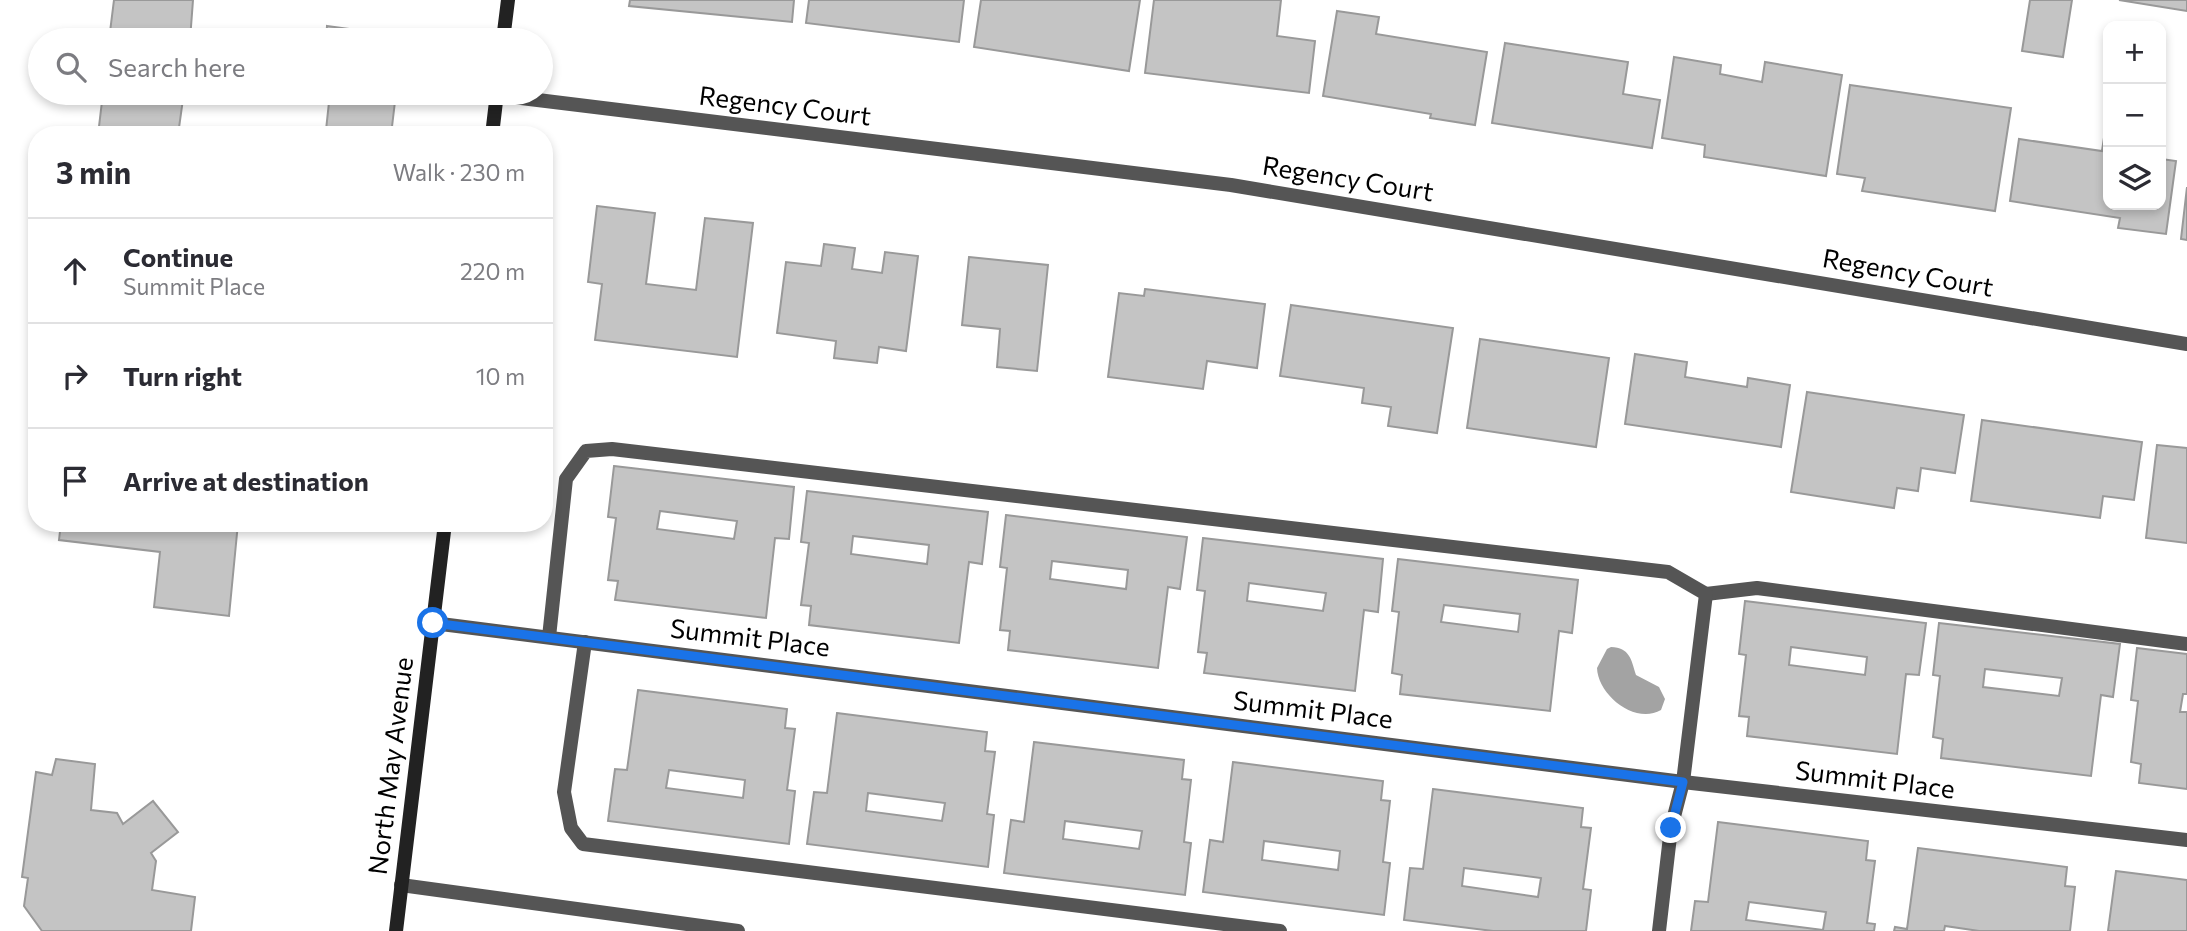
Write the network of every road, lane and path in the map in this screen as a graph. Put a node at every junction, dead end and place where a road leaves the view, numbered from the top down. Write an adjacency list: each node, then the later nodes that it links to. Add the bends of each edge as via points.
1 (508, 0): 2 (main road)
2 (504, 28)
3 (553, 101): 6 (street, Regency Court, via 1231,185)
4 (496, 105): 5 (main road)
5 (493, 126)
6 (2187, 344)
7 (444, 532): 9 (main road, North May Avenue)
8 (1706, 594): 10 (street, via 1668,572 612,449 586,452 566,479); 12 (street, via 1757,588); 13 (street)
9 (433, 623): 10 (street, Summit Place); 15 (main road, North May Avenue)
10 (549, 637): 11 (street, Summit Place)
11 (585, 642): 13 (street, Summit Place); 18 (street, via 564,792 571,828 583,844)
12 (2187, 644)
13 (1683, 782): 14 (street, Summit Place); 19 (street, via 1671,828)
14 (2187, 840)
15 (401, 885): 16 (main road, North May Avenue); 17 (street)
16 (396, 931)
17 (738, 931)
18 (1280, 931)
19 (1659, 931)

